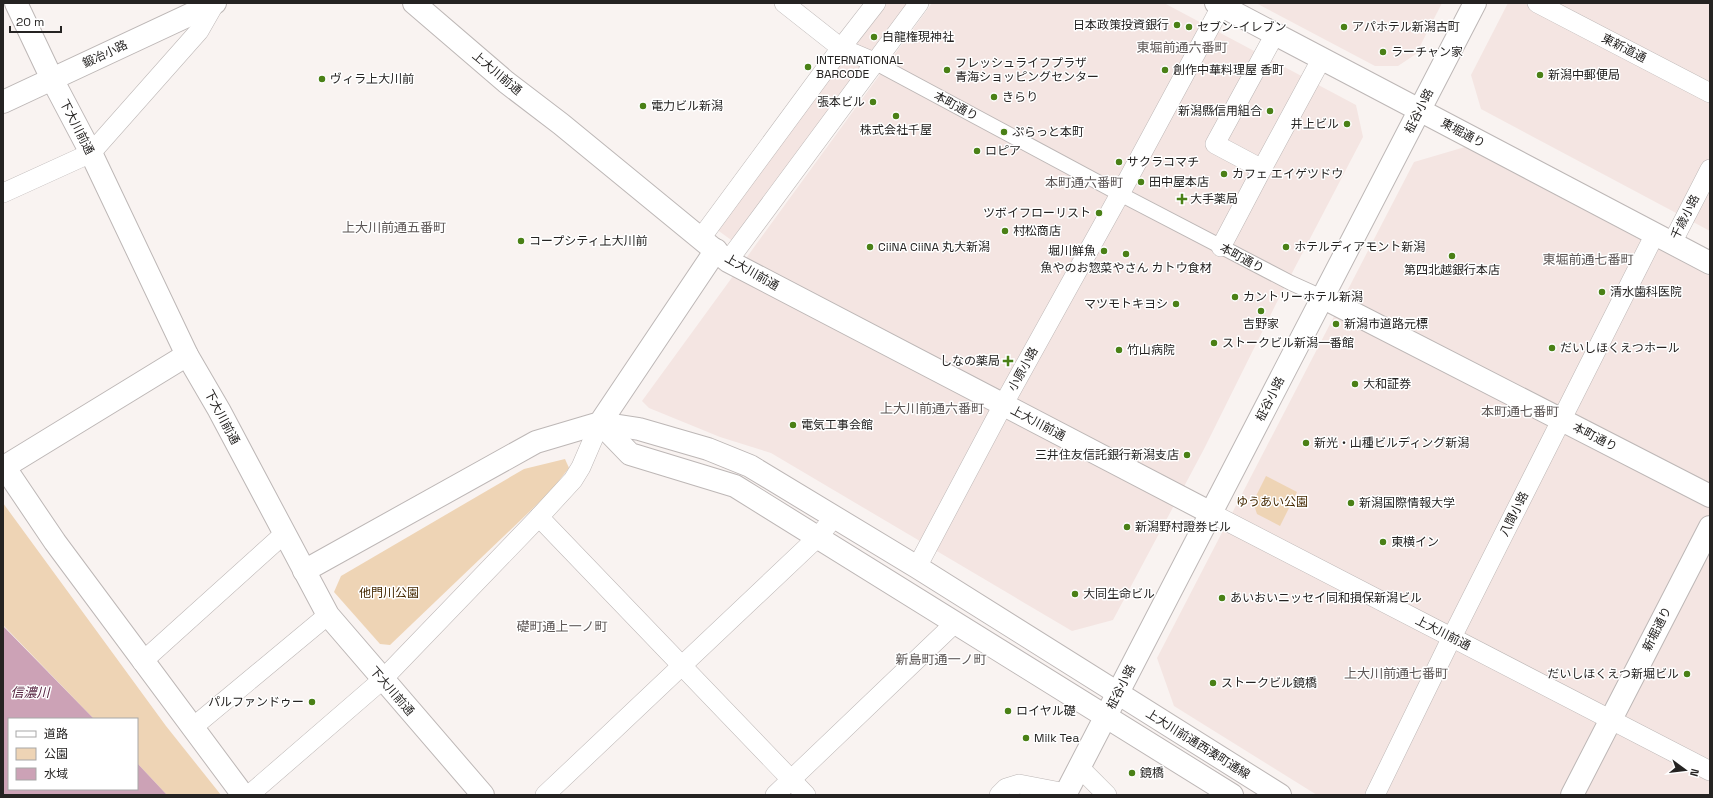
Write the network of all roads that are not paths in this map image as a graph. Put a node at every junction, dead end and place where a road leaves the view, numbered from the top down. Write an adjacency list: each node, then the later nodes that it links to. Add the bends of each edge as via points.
1 (16, 3): 14 (main road, 下大川前通)
2 (215, 3): 14 (main road, 鍛冶小路); 18 (street, via 198,31)
3 (414, 3): 25 (main road, 上大川前通, via 506,82)
4 (784, 3): 11 (street, 本町通り)
5 (876, 3): 11 (street)
6 (919, 3): 13 (street)
7 (1475, 3): 17 (main road, 柾谷小路)
8 (1537, 3): 15 (street, 東新道通)
9 (1220, 4): 10 (main road, 東堀通り); 22 (street, 小原小路)
10 (1275, 34): 12 (main road, 東堀通り); 19 (street, via 1215,144)
11 (841, 48): 13 (street, 本町通り); 25 (street)
12 (1322, 58): 17 (main road, 東堀通り); 19 (street)
13 (874, 62): 22 (street, 本町通り); 25 (street)
14 (52, 79): 16 (main road, 鍛冶小路); 18 (main road, 下大川前通)
15 (1710, 93)
16 (10, 99)
17 (1419, 110): 23 (main road, 東堀通り); 27 (main road, 柾谷小路)
18 (90, 153): 21 (street); 28 (main road, 下大川前通)
19 (1262, 169): 24 (street)
20 (1710, 169): 23 (street, 千歳小路)
21 (3, 192)
22 (1120, 194): 24 (street, 本町通り); 29 (street, 小原小路)
23 (1663, 238): 26 (main road, 東堀通り); 30 (street, 八間小路)
24 (1222, 247): 27 (street, 本町通り)
25 (715, 250): 29 (main road, 上大川前通); 31 (main road)
26 (1710, 263)
27 (1322, 297): 30 (main road, 本町通り); 34 (main road, 柾谷小路)
28 (187, 355): 32 (main road); 38 (main road, 下大川前通)
29 (1003, 405): 34 (main road, 上大川前通); 40 (street, 小原小路)
30 (1561, 420): 33 (main road, 本町通り); 44 (street, 八間小路)
31 (600, 423): 35 (street, via 573,480); 36 (main road, 上大川前通西湊町通線, via 639,430 708,449 750,466); 39 (main road, via 630,454 735,486); 41 (main road, via 536,442)
32 (4, 466): 45 (main road, via 55,542)
33 (1710, 496)
34 (1211, 513): 44 (street, 上大川前通); 48 (main road, 柾谷小路)
35 (540, 517): 46 (street); 47 (street)
36 (834, 517): 39 (street); 40 (main road, 上大川前通西湊町通線)
37 (1710, 527): 50 (main road, 新堀通り)
38 (284, 534): 41 (main road, 下大川前通); 45 (street)
39 (818, 536): 43 (main road); 46 (street)
40 (917, 568): 48 (main road, 上大川前通西湊町通線)
41 (304, 571): 42 (main road, 下大川前通)
42 (328, 615): 47 (main road, 下大川前通); 51 (street)
43 (955, 623): 49 (main road); 54 (street)
44 (1452, 637): 50 (street, 上大川前通); 66 (street, 八間小路)
45 (142, 662): 51 (main road)
46 (682, 666): 54 (street); 59 (street)
47 (382, 680): 57 (street); 58 (main road, 下大川前通)
48 (1117, 693): 49 (main road, 柾谷小路); 65 (main road, 上大川前通西湊町通線)
49 (1105, 717): 52 (main road, 柾谷小路); 64 (main road)
50 (1611, 719): 53 (street, 上大川前通); 67 (main road, 新堀通り)
51 (192, 728): 56 (main road)
52 (1079, 767): 55 (main road, 柾谷小路); 63 (street)
53 (1710, 771)
54 (791, 780): 60 (street); 61 (street)
55 (1065, 794): 62 (street, via 1019,784 1006,788)
56 (243, 795)
57 (249, 795)
58 (483, 795)
59 (545, 795)
60 (775, 795)
61 (806, 795)
62 (999, 795)
63 (1107, 795)
64 (1232, 795)
65 (1280, 795)
66 (1375, 795)
67 (1572, 795)

